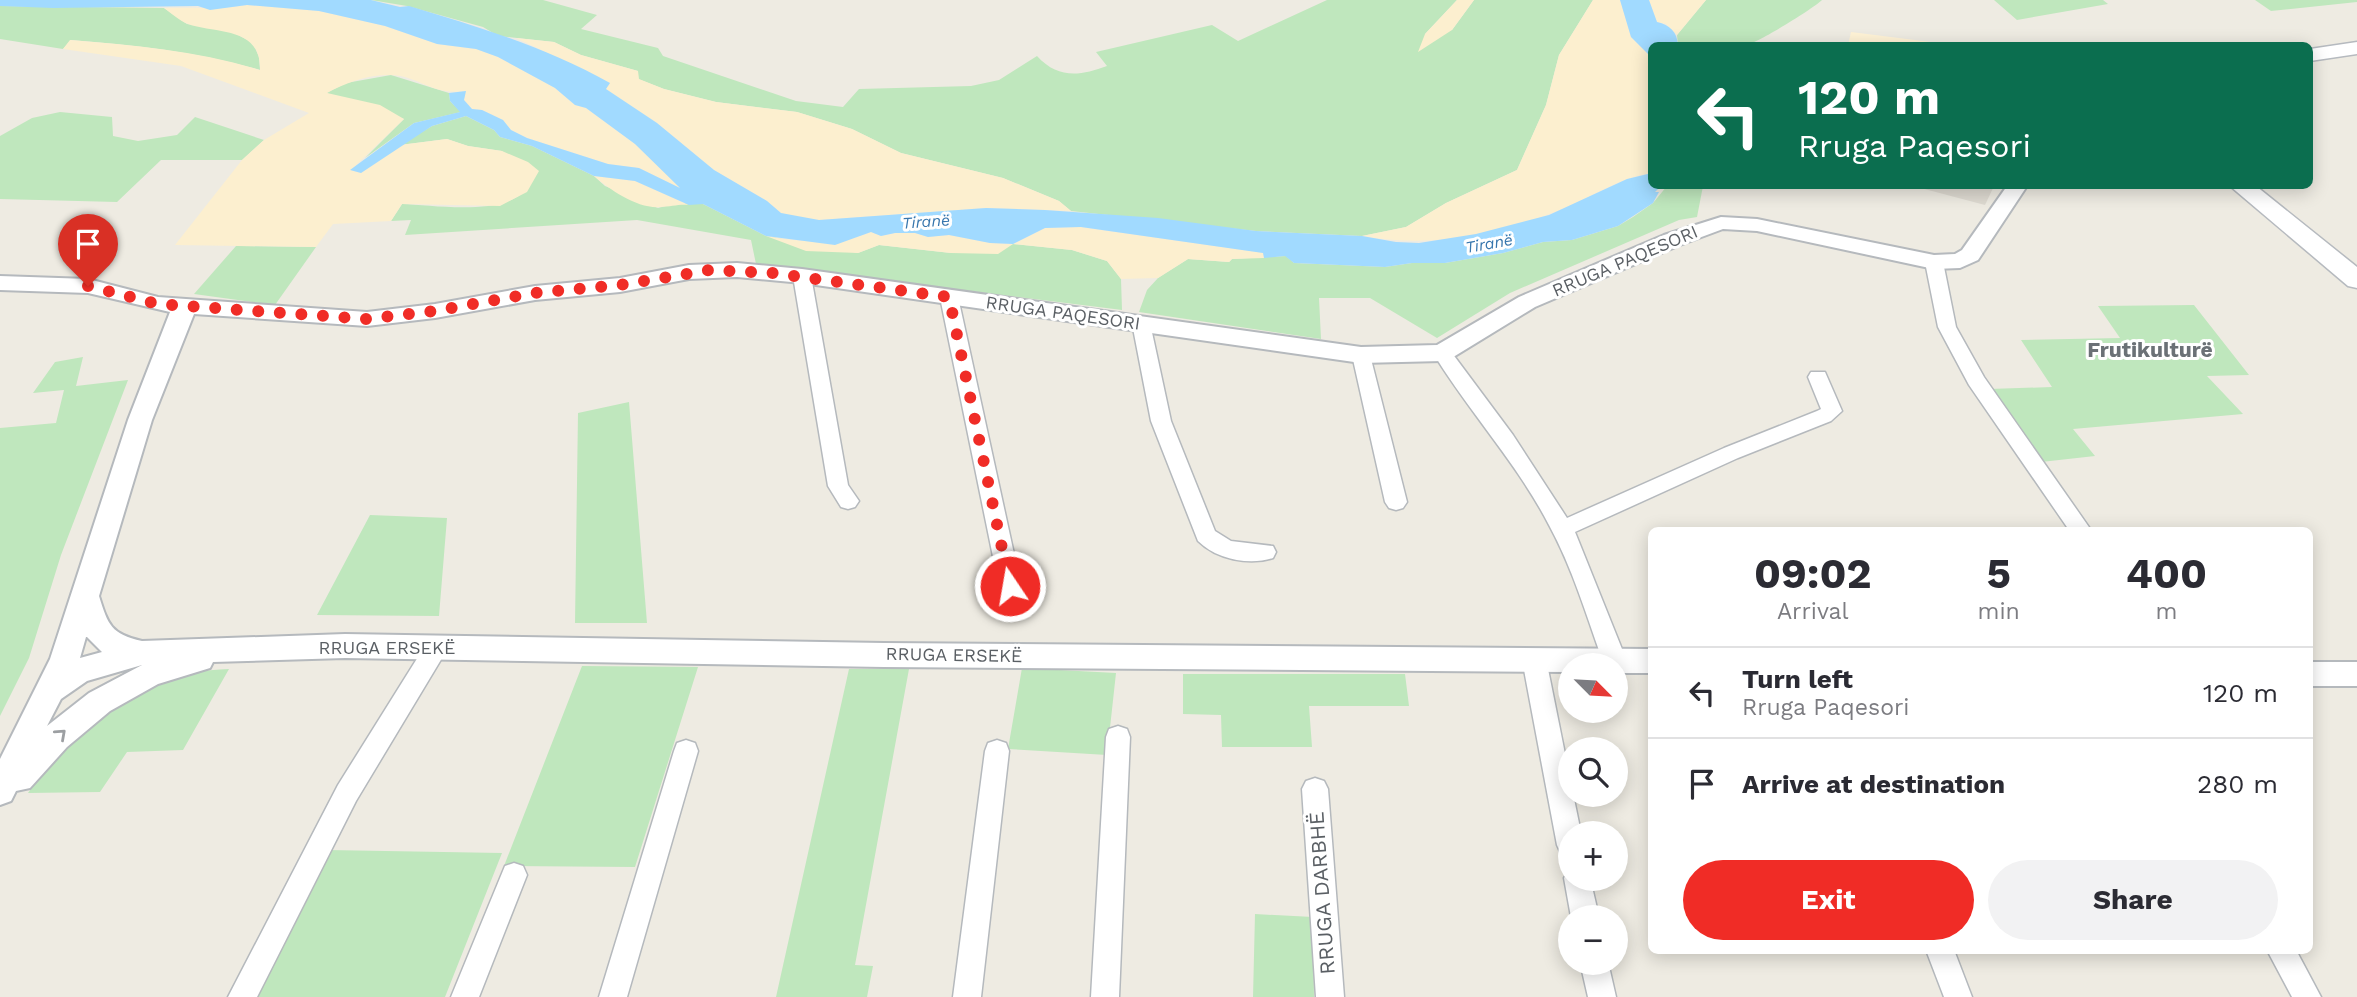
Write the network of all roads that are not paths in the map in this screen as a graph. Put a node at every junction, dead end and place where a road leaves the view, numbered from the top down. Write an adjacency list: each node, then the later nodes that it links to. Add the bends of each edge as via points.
1 (2357, 48): 2 (main road)
2 (2313, 55)
3 (2015, 189): 5 (street, RRUGA PAQESORI, via 1970,255 1960,261)
4 (2246, 189): 7 (main road)
5 (1934, 262): 12 (street, RRUGA PAQESORI, via 1756,225 1721,223 1527,302); 17 (street, via 1947,327 1976,380)
6 (802, 276): 9 (street, RRUGA PAQESORI); 10 (street, RRUGA PAQESORI, via 737,270 689,272 367,319); 15 (street, via 838,486)
7 (2357, 280)
8 (0, 283): 10 (street, RRUGA PAQESORI, via 88,286 142,301)
9 (949, 297): 11 (street, RRUGA PAQESORI); 20 (street)
10 (188, 306): 21 (street, via 180,315 140,420)
11 (1141, 324): 13 (street, RRUGA PAQESORI); 19 (street, via 1161,421 1206,535 1214,545 1228,550)
12 (1442, 353): 13 (street, RRUGA PAQESORI); 18 (street)
13 (1361, 355): 16 (street)
14 (1818, 377): 18 (street, via 1832,411 1824,416)
15 (848, 501)
16 (1396, 502)
17 (2078, 527)
18 (1562, 529): 25 (street)
19 (1265, 552)
20 (1010, 586)
21 (85, 596): 24 (street, via 95,629 114,648); 33 (street)
22 (436, 648): 23 (street, RRUGA ERSEKË); 26 (street, RRUGA ERSEKË); 45 (street, via 347,793)
23 (257, 649): 24 (street, RRUGA ERSEKË); 32 (street, via 193,661)
24 (142, 653): 33 (street, via 78,671)
25 (1612, 653)
26 (1534, 659): 27 (street, RRUGA ERSEKË); 40 (street)
27 (1558, 659)
28 (1628, 660): 29 (street, RRUGA ERSEKË)
29 (1648, 661)
30 (2313, 674): 31 (street)
31 (2357, 674)
32 (134, 682): 33 (street, via 96,691); 39 (street, one-way to 32, via 36,756 62,732)
33 (52, 689): 38 (street)
34 (1118, 737): 49 (street)
35 (686, 751): 47 (street)
36 (997, 751): 48 (street)
37 (1315, 789): 50 (street, RRUGA DARBHË)
38 (0, 791)
39 (0, 803)
40 (1565, 821)
41 (514, 875): 46 (street)
42 (1942, 954): 52 (street)
43 (2283, 954): 53 (street)
44 (1597, 975): 51 (street)
45 (242, 997)
46 (465, 997)
47 (613, 997)
48 (967, 997)
49 (1105, 997)
50 (1330, 997)
51 (1602, 997)
52 (1958, 997)
53 (2307, 997)

